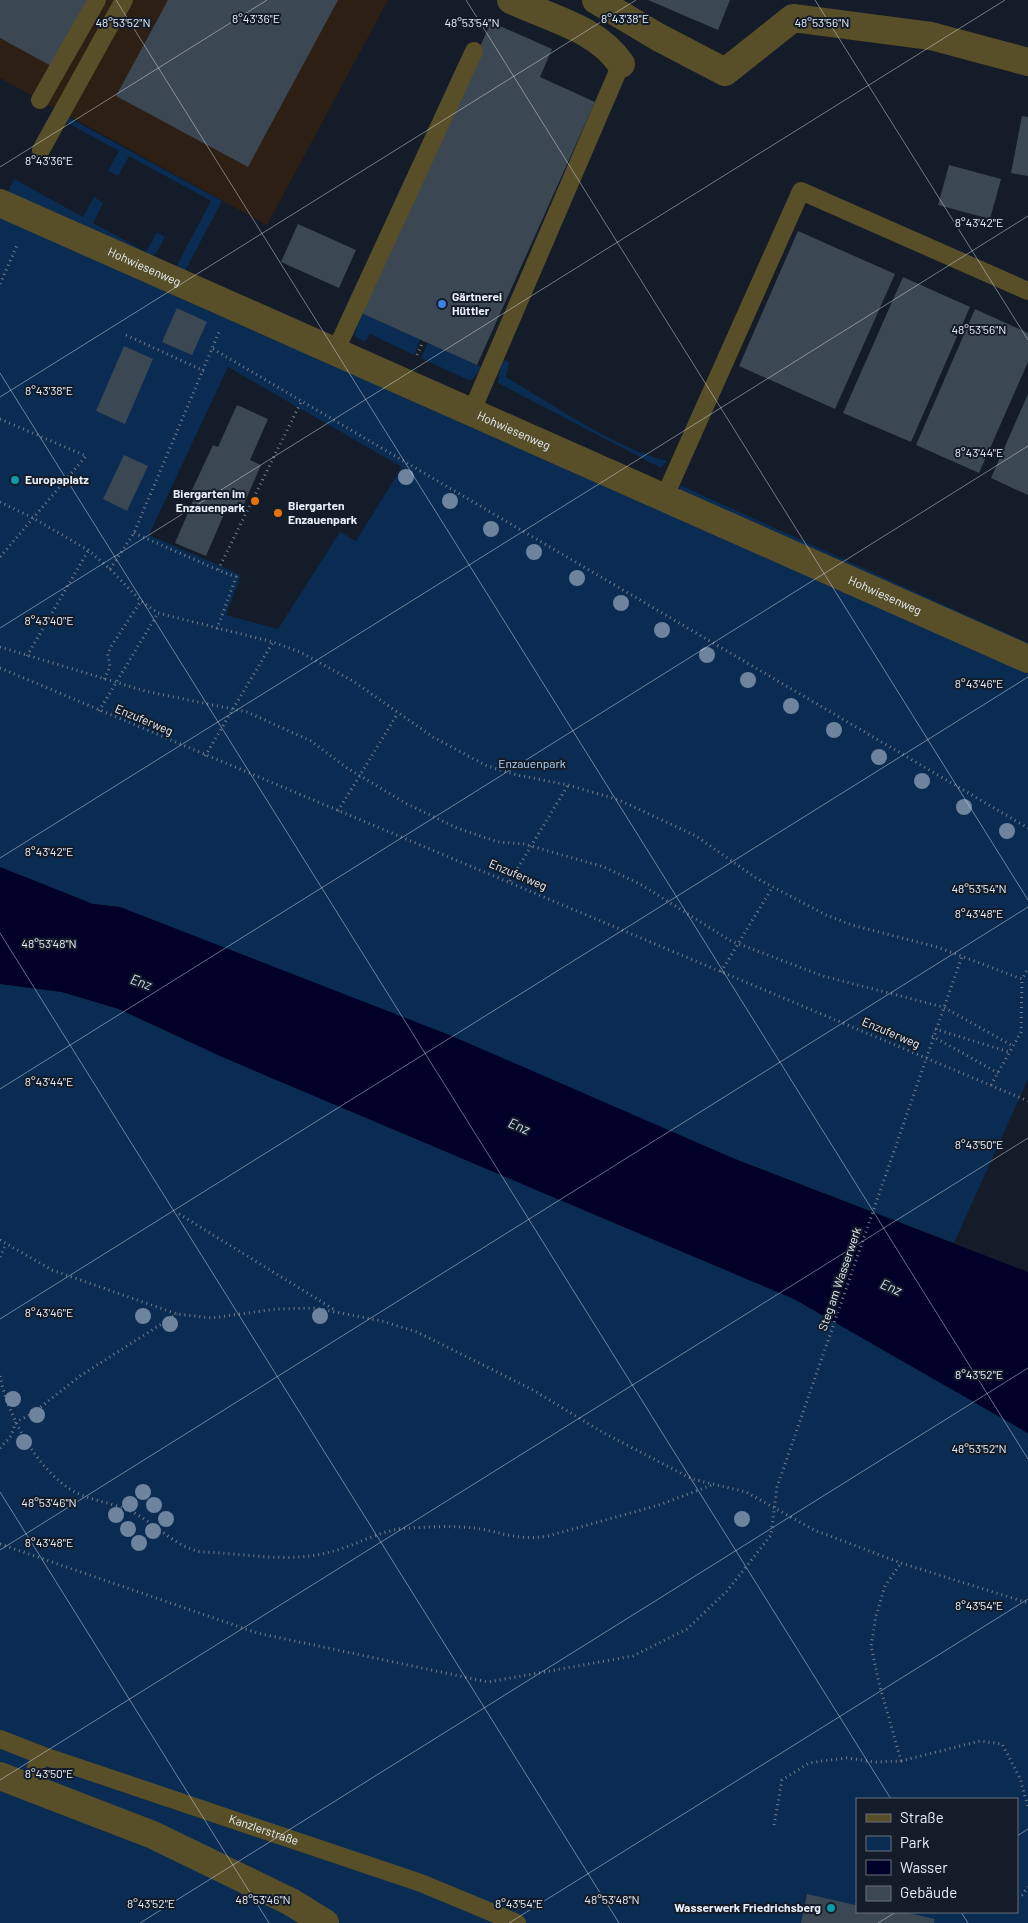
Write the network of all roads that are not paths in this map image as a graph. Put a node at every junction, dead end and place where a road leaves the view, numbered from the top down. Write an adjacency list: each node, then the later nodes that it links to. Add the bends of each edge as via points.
1 (97, 0): 8 (lane)
2 (124, 0): 9 (lane)
3 (511, 0): 7 (street, via 586,32 611,49)
4 (596, 0): 6 (street, via 725,72 793,18 931,36)
5 (474, 51): 12 (lane)
6 (1028, 62)
7 (621, 64): 13 (lane)
8 (40, 100)
9 (41, 150)
10 (0, 203): 12 (street, Hohwiesenweg, via 243,308)
11 (1028, 291): 14 (lane, via 801,191)
12 (335, 352): 13 (street, Hohwiesenweg)
13 (471, 413): 14 (street, Hohwiesenweg)
14 (664, 498): 15 (street, Hohwiesenweg)
15 (1028, 659)
16 (0, 1738): 17 (lane, Kanzlerstraße)
17 (41, 1755): 19 (lane); 21 (lane, Kanzlerstraße, via 421,1883)
18 (0, 1776): 19 (street)
19 (28, 1788): 20 (street, via 153,1835 291,1902)
20 (325, 1923)
21 (517, 1923)

